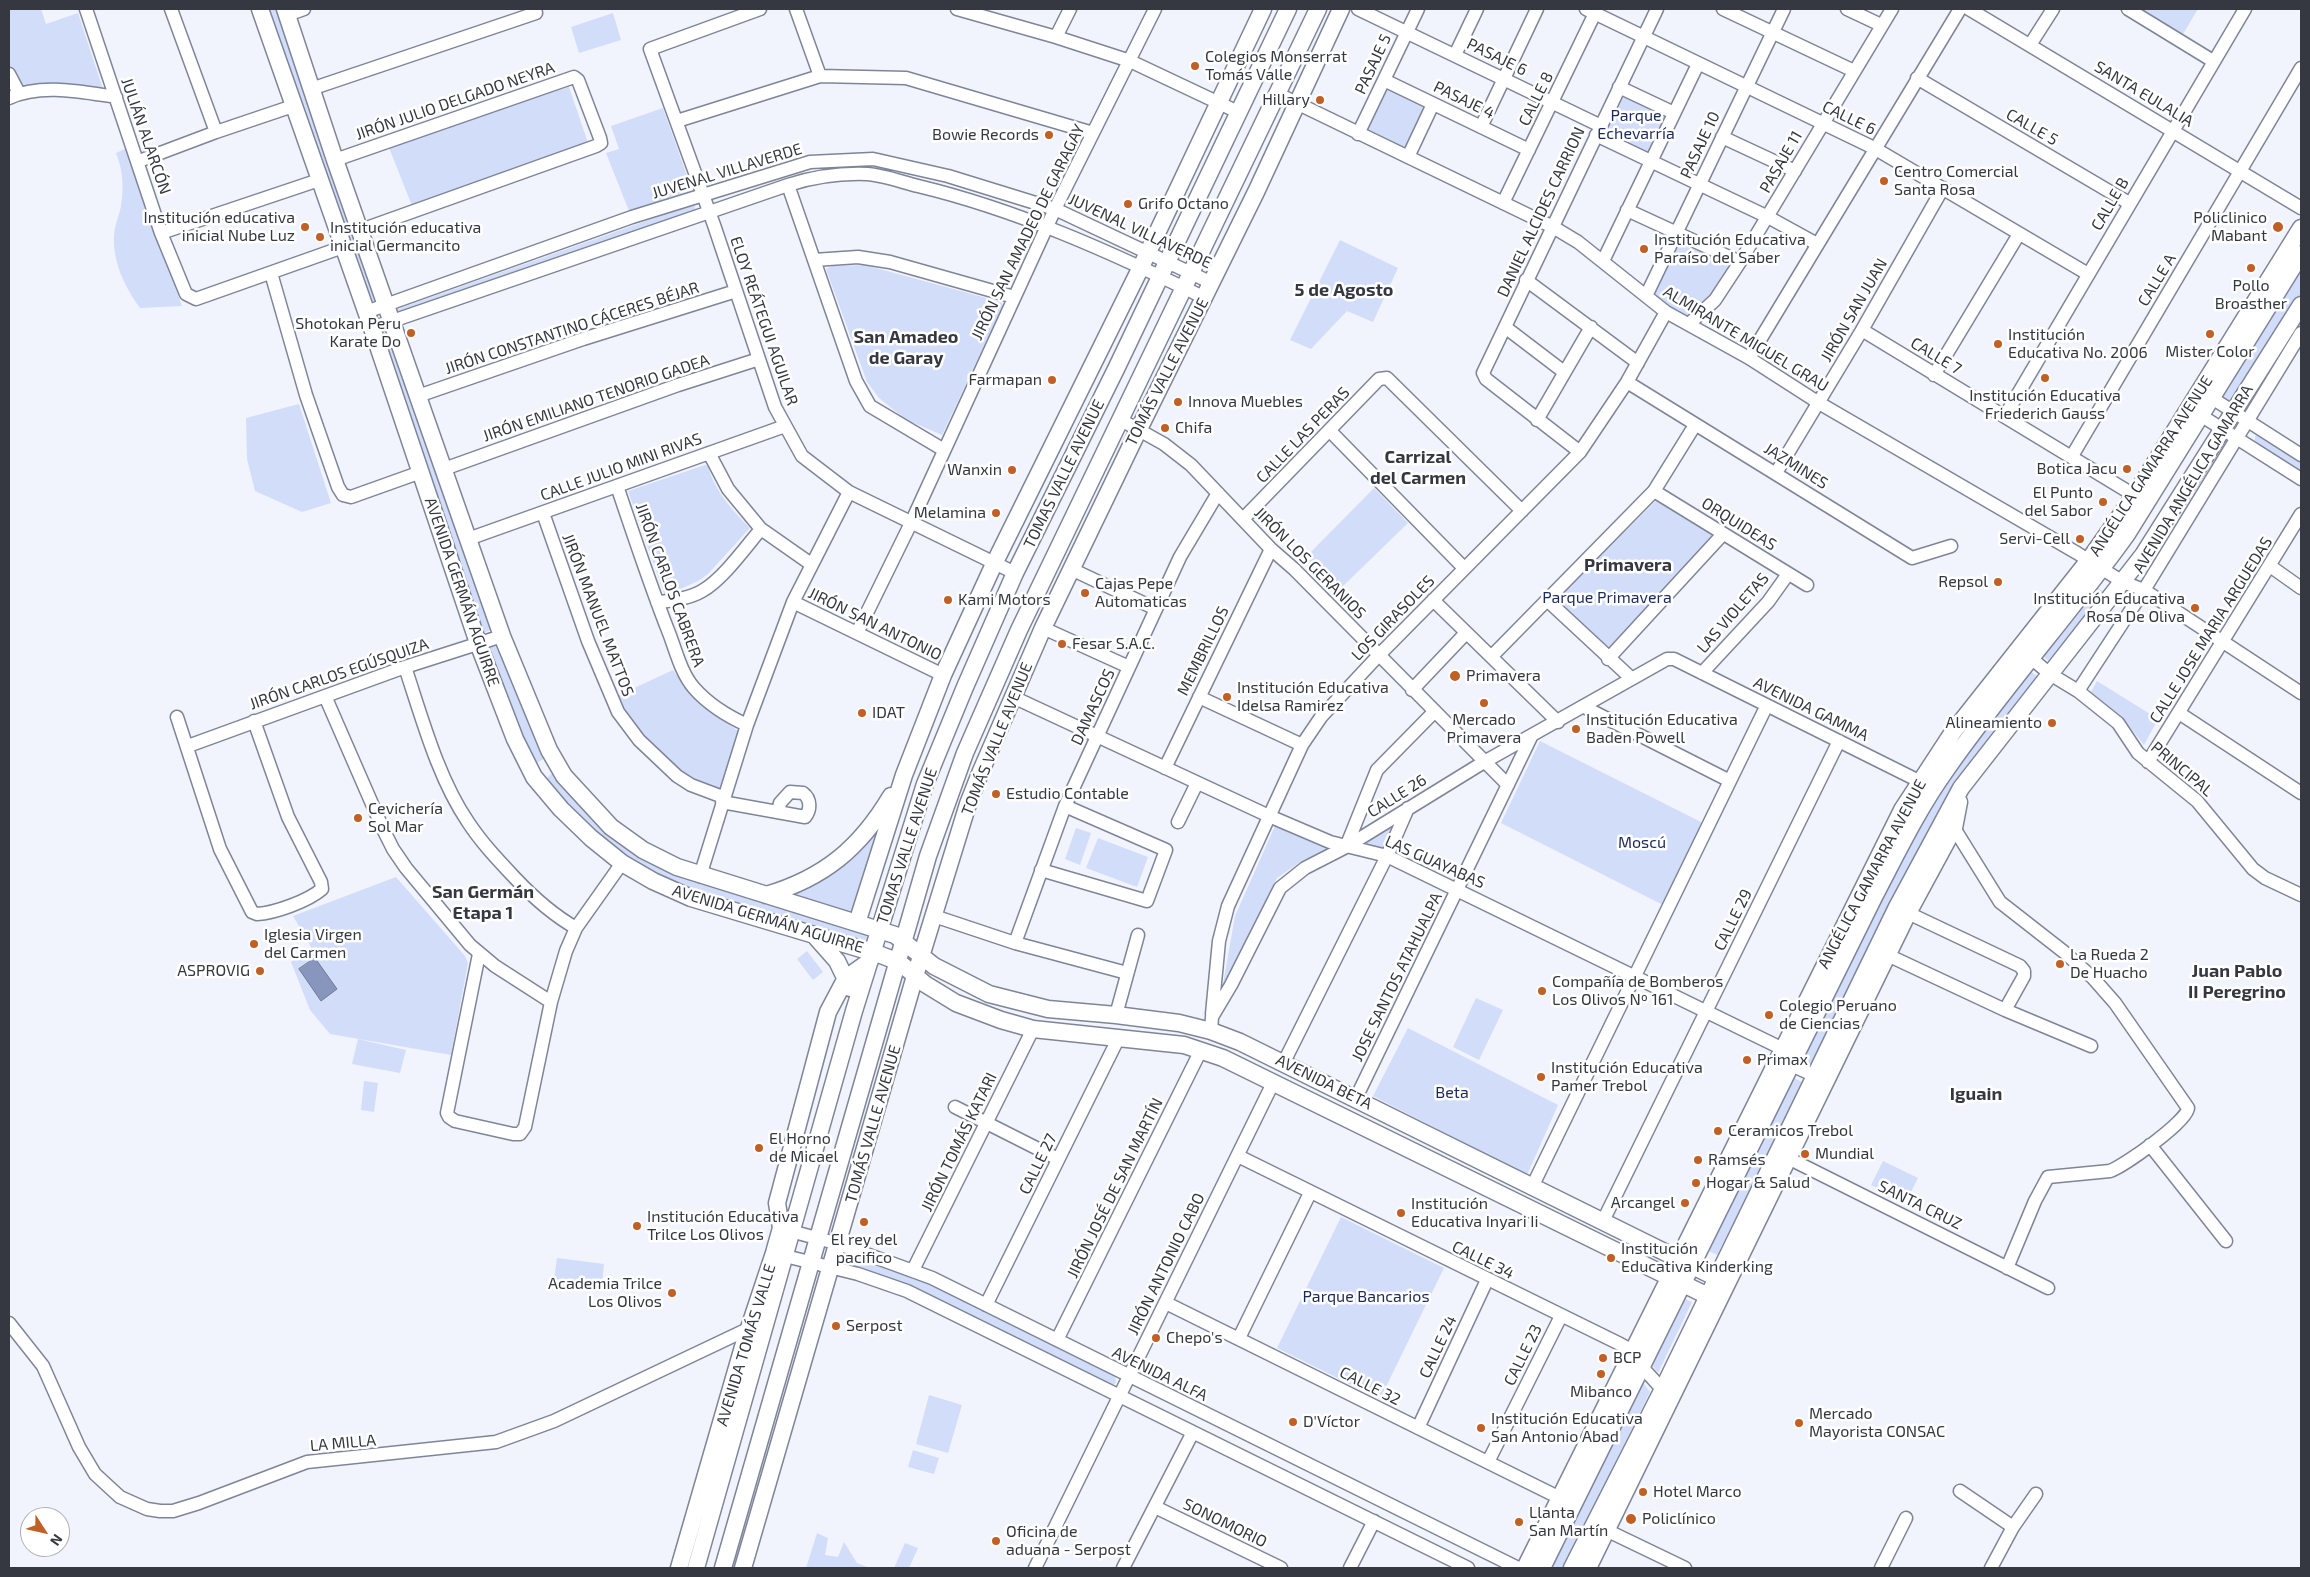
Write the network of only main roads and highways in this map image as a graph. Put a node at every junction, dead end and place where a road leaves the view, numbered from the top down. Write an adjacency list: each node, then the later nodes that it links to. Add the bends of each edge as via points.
1 (260, 9): 19 (main road, AVENIDA GERMÁN AGUIRRE, via 478,643 515,739)
2 (1263, 9): 10 (main road)
3 (1288, 9): 7 (main road, TOMAS VALLE AVENUE)
4 (1318, 9): 8 (main road, TOMÁS VALLE AVENUE)
5 (1341, 9): 9 (main road, TOMÁS VALLE AVENUE)
6 (286, 12): 17 (main road, AVENIDA GERMÁN AGUIRRE, via 502,636)
7 (1205, 182): 10 (main road); 14 (main road, TOMAS VALLE AVENUE)
8 (1235, 182): 9 (main road); 26 (main road, TOMÁS VALLE AVENUE, via 1019,630 964,752 928,856)
9 (1256, 192): 29 (main road, TOMÁS VALLE AVENUE, via 1043,628 997,730 968,804)
10 (1175, 196): 16 (main road)
11 (2301, 228): 15 (main road, ANGÉLICA GAMARRA AVENUE)
12 (2301, 254): 15 (main road, ANGÉLICA GAMARRA AVENUE)
13 (2301, 305): 21 (main road, via 2230,433 2123,582)
14 (1116, 369): 16 (main road); 24 (main road, TOMAS VALLE AVENUE, via 1015,573 965,687 925,784)
15 (2206, 394): 20 (main road, ANGÉLICA GAMARRA AVENUE, via 2096,565 2025,653 1953,732)
16 (1035, 481): 18 (main road, via 943,675)
17 (556, 762): 19 (main road); 22 (main road, AVENIDA GERMÁN AGUIRRE, via 564,776 611,827 659,859 700,876)
18 (904, 775): 22 (main road, via 860,839 832,866 792,888); 23 (main road)
19 (534, 776): 25 (main road, AVENIDA GERMÁN AGUIRRE, via 591,838 622,863 653,881 691,898)
20 (1927, 785): 41 (main road, ANGÉLICA GAMARRA AVENUE, via 1791,1065); 41 (main road, ANGÉLICA GAMARRA AVENUE, via 1857,899 1783,1049)
21 (1961, 788): 27 (main road); 27 (main road, via 1954,828 1908,913)
22 (766, 896): 23 (main road, AVENIDA GERMÁN AGUIRRE)
23 (857, 923): 24 (main road, AVENIDA GERMÁN AGUIRRE)
24 (880, 929): 26 (main road, AVENIDA GERMÁN AGUIRRE); 28 (main road, TOMAS VALLE AVENUE)
25 (812, 934): 28 (main road, AVENIDA GERMÁN AGUIRRE); 32 (main road, via 832,954)
26 (905, 941): 29 (main road, AVENIDA BETA); 30 (main road, TOMÁS VALLE AVENUE)
27 (1882, 952): 43 (main road)
28 (872, 956): 30 (main road, AVENIDA GERMÁN AGUIRRE); 32 (main road, AVENIDA TOMÁS VALLE); 33 (main road)
29 (922, 957): 31 (main road, TOMÁS VALLE AVENUE); 36 (main road, AVENIDA BETA, via 990,994 1048,1009 1211,1024)
30 (899, 962): 31 (main road, AVENIDA BETA); 49 (main road, TOMÁS VALLE AVENUE)
31 (915, 976): 37 (main road, AVENIDA BETA, via 964,1007 1032,1029 1184,1045 1201,1050 1241,1066); 53 (main road, TOMÁS VALLE AVENUE)
32 (846, 978): 33 (main road); 34 (main road, AVENIDA TOMÁS VALLE, via 828,1012)
33 (854, 1011): 35 (main road)
34 (797, 1128): 35 (main road); 38 (main road, AVENIDA TOMÁS VALLE, via 776,1203)
35 (818, 1133): 38 (main road)
36 (1450, 1144): 37 (main road); 39 (main road, AVENIDA BETA)
37 (1441, 1164): 40 (main road, AVENIDA BETA)
38 (786, 1229): 45 (main road, AVENIDA TOMÁS VALLE)
39 (1638, 1238): 40 (main road); 41 (main road, AVENIDA BETA)
40 (1629, 1257): 42 (main road, AVENIDA BETA)
41 (1686, 1262): 42 (main road, ANGÉLICA GAMARRA AVENUE); 43 (main road, AVENIDA BETA)
42 (1677, 1280): 44 (main road, AVENIDA BETA); 46 (main road, ANGÉLICA GAMARRA AVENUE, via 1642,1367); 54 (main road, ANGÉLICA GAMARRA AVENUE, via 1633,1352)
43 (1721, 1280): 44 (main road)
44 (1713, 1298): 47 (main road)
45 (756, 1329): 48 (main road); 50 (main road, AVENIDA TOMÁS VALLE)
46 (1592, 1467): 47 (main road); 55 (main road, ANGÉLICA GAMARRA AVENUE)
47 (1626, 1474): 56 (main road); 57 (main road)
48 (717, 1494): 49 (main road); 51 (main road)
49 (742, 1502): 52 (main road, TOMÁS VALLE AVENUE)
50 (679, 1568)
51 (696, 1568)
52 (723, 1568)
53 (743, 1568)
54 (1525, 1568)
55 (1542, 1568)
56 (1572, 1568)
57 (1588, 1568)

